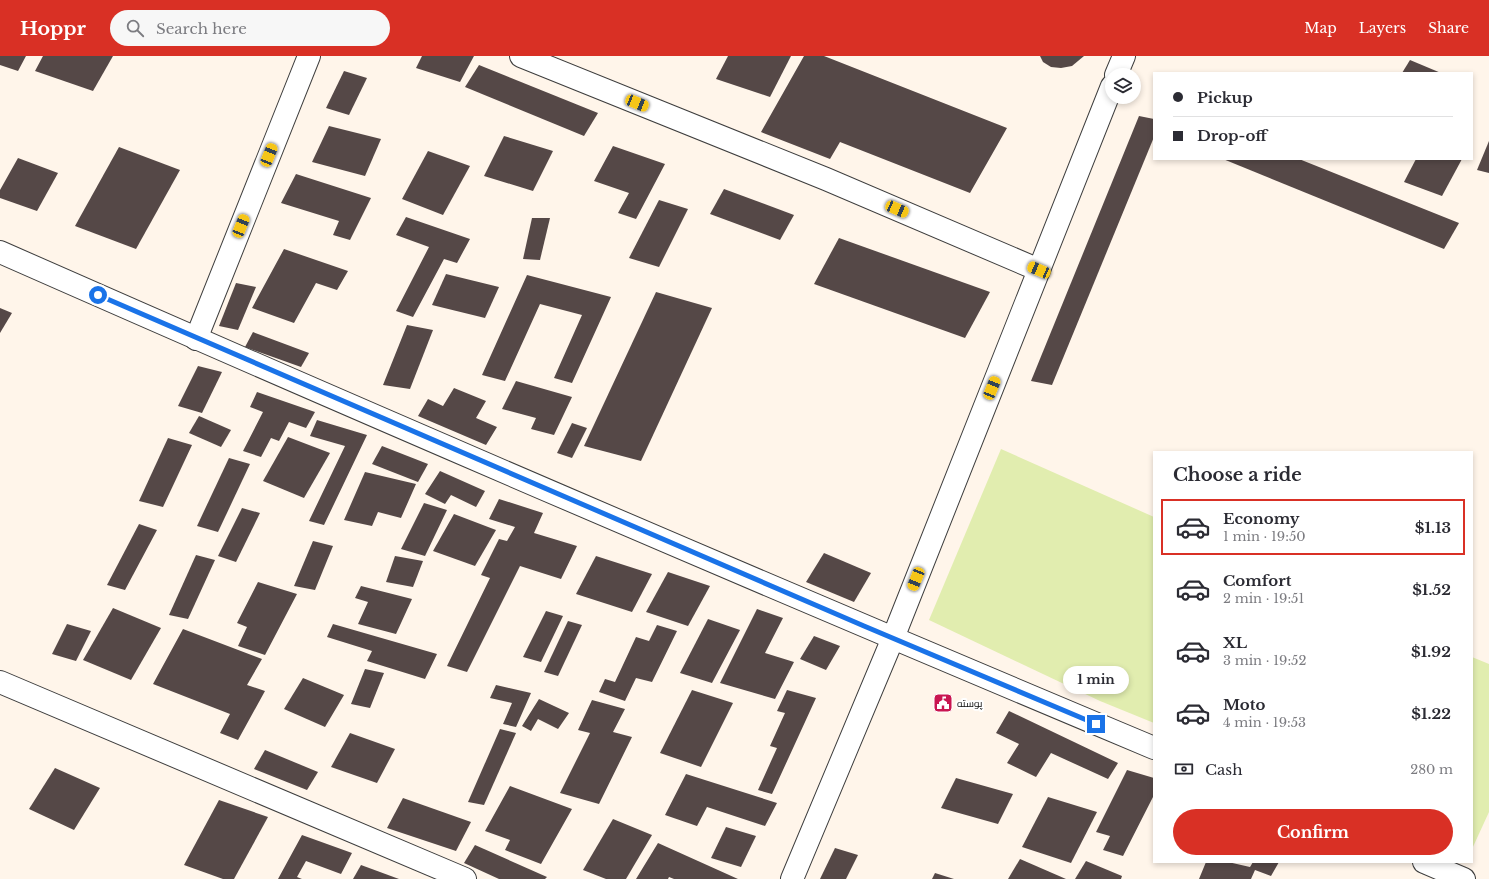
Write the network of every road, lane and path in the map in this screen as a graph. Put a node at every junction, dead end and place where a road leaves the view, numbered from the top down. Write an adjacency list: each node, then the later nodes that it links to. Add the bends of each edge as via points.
1 (309, 56): 8 (street)
2 (521, 56): 7 (street, via 826,179)
3 (1124, 56): 4 (street)
4 (1119, 68)
5 (1105, 104): 7 (street)
6 (0, 252): 8 (street)
7 (1039, 270): 9 (street)
8 (196, 339): 9 (street)
9 (893, 638): 11 (street); 14 (street)
10 (0, 682): 13 (street)
11 (1153, 748)
12 (1426, 863): 15 (street)
13 (465, 879)
14 (792, 879)
15 (1464, 879)

